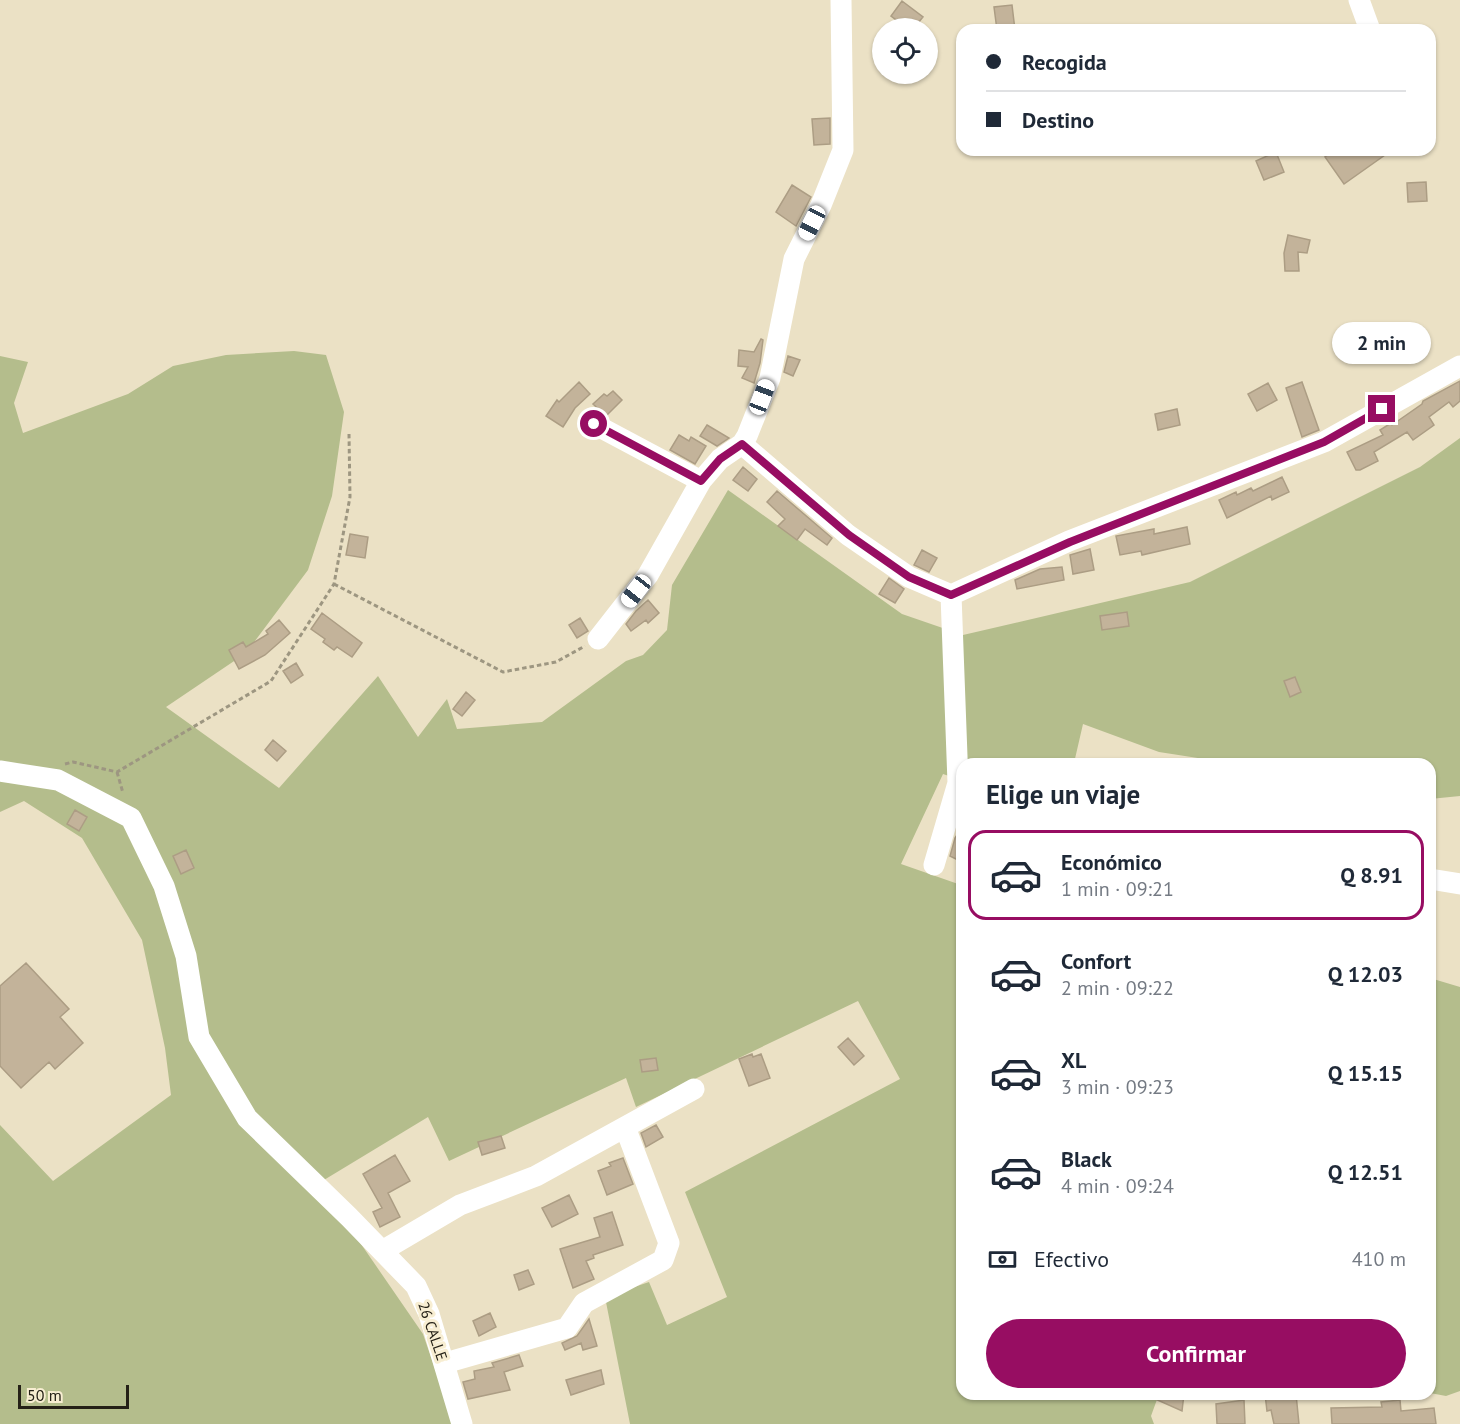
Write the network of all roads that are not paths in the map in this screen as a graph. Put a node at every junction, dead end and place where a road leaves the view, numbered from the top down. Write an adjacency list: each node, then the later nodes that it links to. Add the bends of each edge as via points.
1 (841, 0): 6 (street, via 843,150 794,259 770,378)
2 (1359, 0): 3 (street)
3 (1368, 24)
4 (1460, 366): 8 (street, via 1324,442 1080,537)
5 (594, 424): 7 (street)
6 (742, 444): 7 (street, via 720,459); 8 (street, via 849,535 909,577)
7 (701, 481): 9 (street, via 648,575)
8 (951, 595): 10 (street)
9 (598, 639)
10 (959, 758)
11 (0, 771): 18 (street, 26 CALLE, via 58,780 131,818 164,886 186,956 199,1037 247,1118)
12 (956, 796): 13 (street)
13 (934, 866)
14 (1436, 880): 15 (street)
15 (1460, 884)
16 (694, 1089): 17 (street)
17 (625, 1127): 18 (street, via 536,1176 460,1205); 19 (street, via 669,1244 663,1260 584,1303 567,1328)
18 (382, 1251): 19 (street, 26 CALLE, via 416,1286)
19 (445, 1363): 20 (street, 26 CALLE)
20 (462, 1424)

